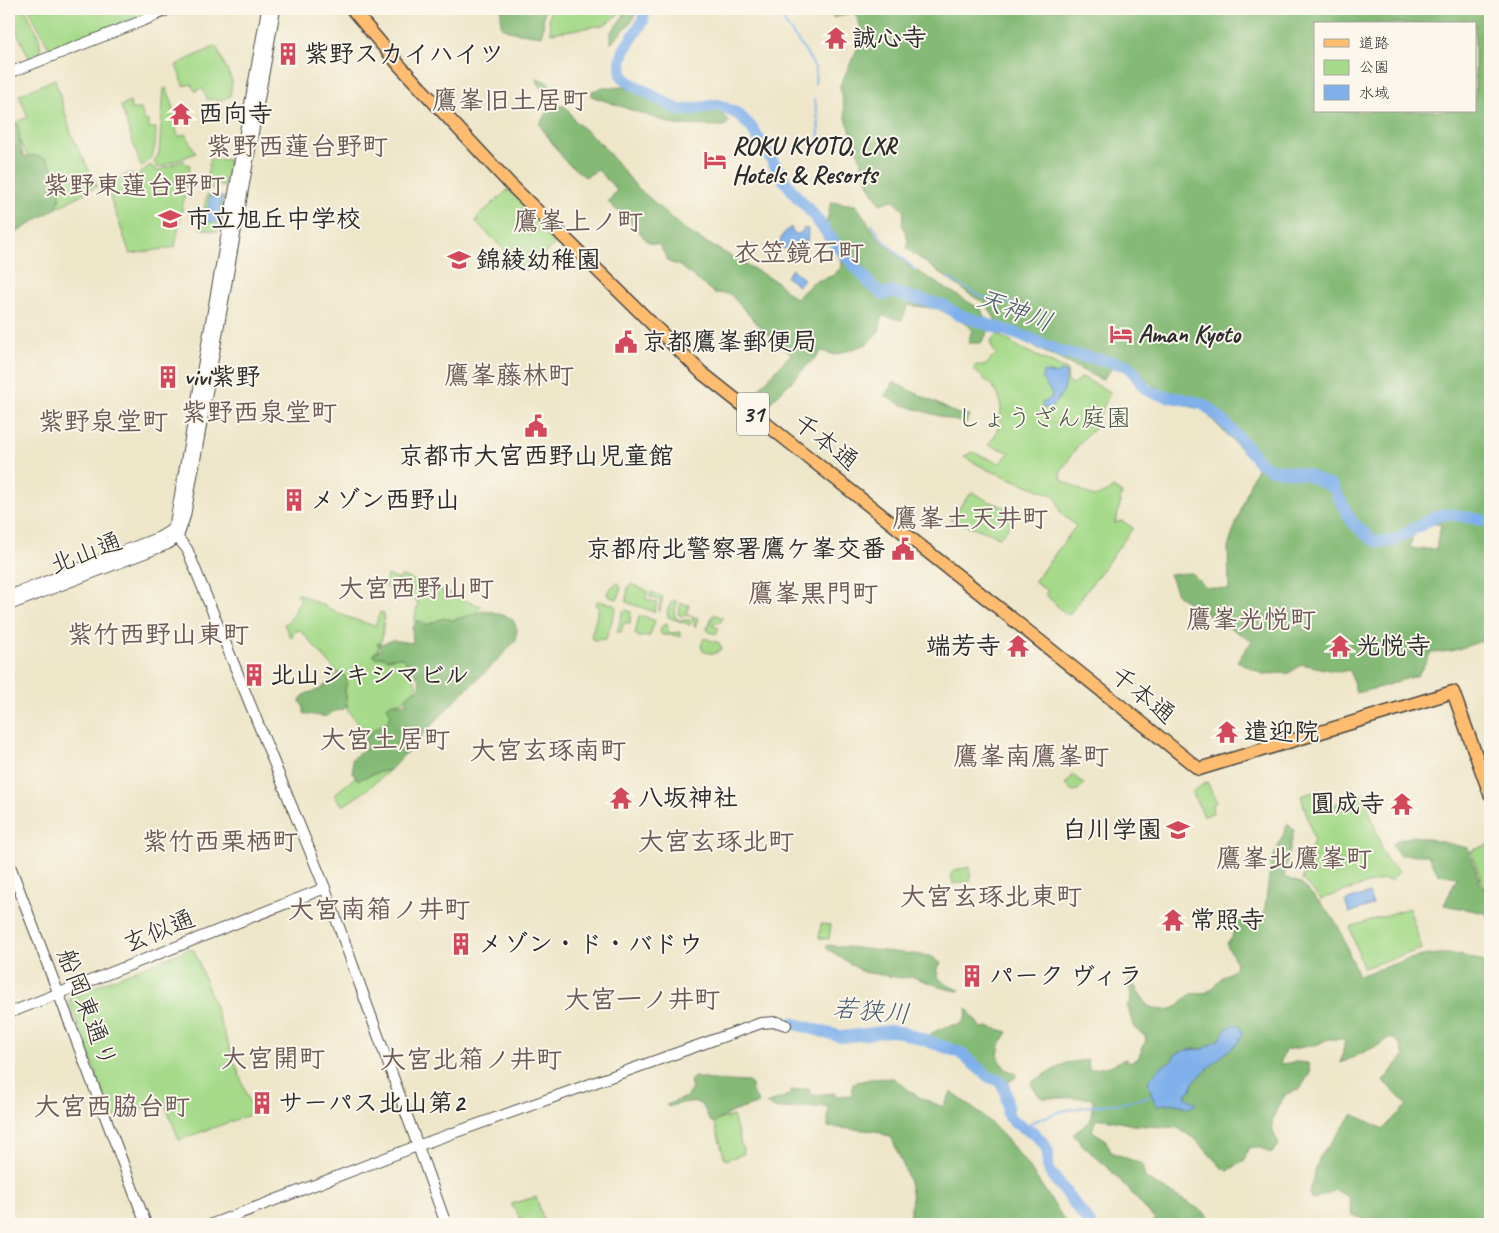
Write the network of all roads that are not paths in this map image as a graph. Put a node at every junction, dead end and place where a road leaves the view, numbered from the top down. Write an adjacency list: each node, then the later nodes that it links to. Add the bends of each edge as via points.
1 (169, 9): 5 (street)
2 (267, 9): 6 (street)
3 (276, 9): 6 (street)
4 (352, 9): 9 (main road, 千本通 / 31, via 400,66 510,184 702,373 1199,769 1452,692)
5 (9, 73)
6 (245, 155): 7 (street, via 211,351)
7 (174, 534): 8 (street, 北山通); 11 (street, via 186,549)
8 (11, 600)
9 (1490, 794)
10 (9, 863): 12 (street, 船岡東通り)
11 (325, 888): 12 (street, 玄似通); 15 (street)
12 (59, 994): 13 (street, 玄似通); 16 (street, 船岡東通り)
13 (9, 1013)
14 (786, 1025): 15 (street, via 761,1023)
15 (417, 1146): 17 (street); 18 (street)
16 (146, 1224)
17 (212, 1224)
18 (446, 1224)

